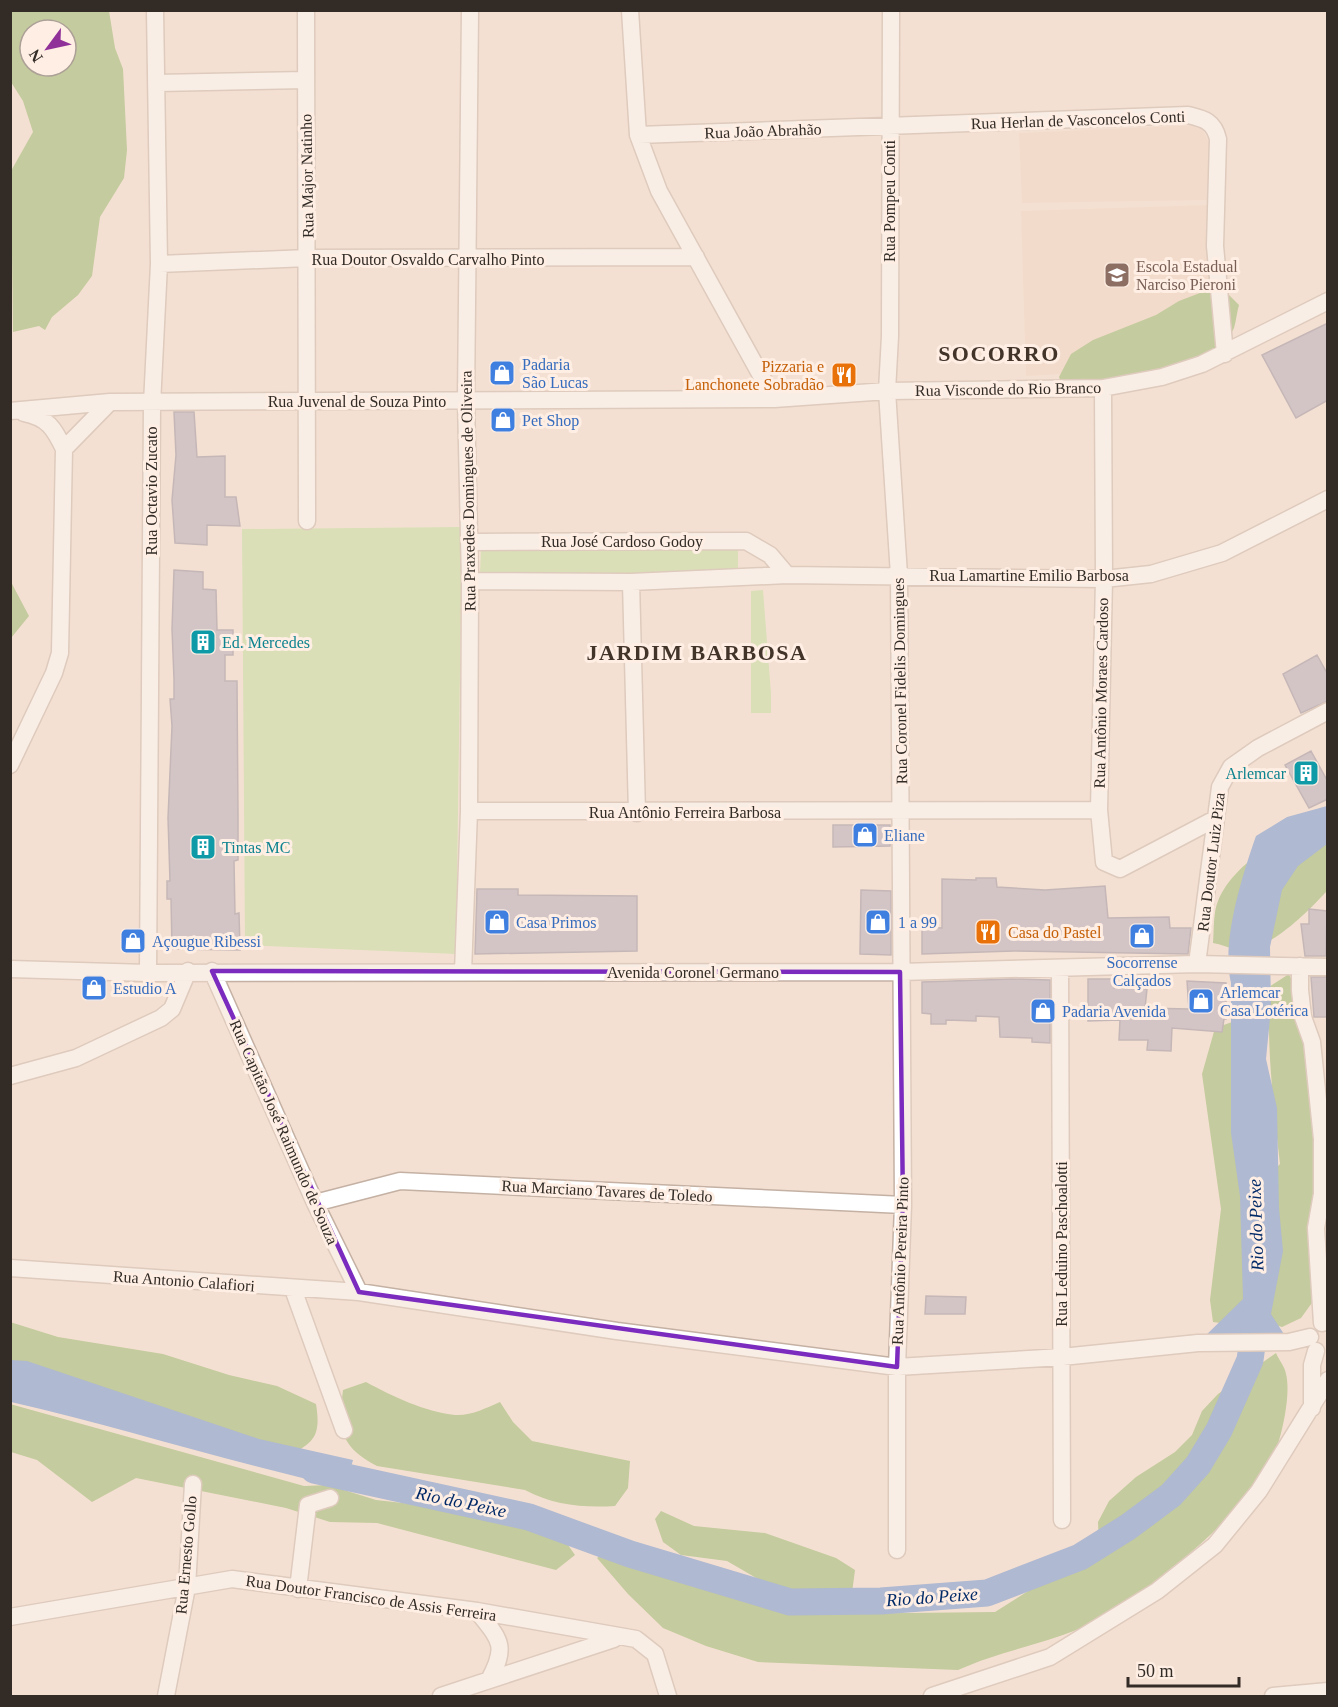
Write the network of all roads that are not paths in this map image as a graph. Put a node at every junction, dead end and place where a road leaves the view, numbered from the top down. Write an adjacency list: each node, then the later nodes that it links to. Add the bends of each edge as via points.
1 (155, 10): 7 (street, Rua Octavio Zucato)
2 (306, 10): 6 (street, Rua Major Natinho)
3 (470, 10): 12 (street, Rua Praxedes Domingues de Oliveira)
4 (630, 10): 9 (street)
5 (891, 10): 8 (street, Rua Pompeu Conti)
6 (306, 80): 7 (street); 11 (street, Rua Major Natinho)
7 (157, 82): 13 (street, Rua Octavio Zucato)
8 (889, 126): 9 (street, Rua João Abrahão); 15 (street, Rua Herlan de Vasconcelos Conti, via 1188,115 1207,120 1218,139 1215,246); 17 (street, Rua Pompeu Conti)
9 (638, 135): 10 (street, via 659,191)
10 (696, 257): 12 (street, Rua Doutor Osvaldo Carvalho Pinto); 18 (street)
11 (308, 258): 12 (street, Rua Doutor Osvaldo Carvalho Pinto); 13 (street, Rua Doutor Osvaldo Carvalho Pinto); 19 (street, Rua Major Natinho)
12 (469, 259): 20 (street, Rua Praxedes Domingues de Oliveira)
13 (159, 264): 22 (street, Rua Octavio Zucato)
14 (1328, 301): 15 (street, Rua Visconde do Rio Branco)
15 (1225, 354): 16 (street, Rua Visconde do Rio Branco, via 1162,377)
16 (1103, 388): 17 (street, Rua Visconde do Rio Branco); 30 (street, Rua Antônio Moraes Cardoso)
17 (887, 391): 18 (street, Rua Juvenal de Souza Pinto); 28 (street, Rua Coronel Fidelis Domingues)
18 (774, 399): 20 (street, Rua Juvenal de Souza Pinto)
19 (305, 400): 20 (street, Rua Juvenal de Souza Pinto); 22 (street, Rua Juvenal de Souza Pinto); 26 (street, Rua Major Natinho)
20 (466, 400): 27 (street, Rua Praxedes Domingues de Oliveira)
21 (110, 402): 22 (street, Rua Juvenal de Souza Pinto); 23 (street, Rua Juvenal de Souza Pinto); 24 (street)
22 (152, 404): 47 (street, Rua Octavio Zucato)
23 (11, 411): 24 (street, via 46,419)
24 (64, 449): 34 (street, via 60,653)
25 (1328, 500): 30 (street, Rua Lamartine Emilio Barbosa, via 1222,553 1151,574)
26 (307, 521)
27 (469, 542): 29 (street, Rua José Cardoso Godoy, via 746,541 770,555); 31 (street, Rua Praxedes Domingues de Oliveira)
28 (899, 575): 29 (street, Rua Lamartine Emilio Barbosa); 30 (street, Rua Lamartine Emilio Barbosa); 35 (street, Rua Coronel Fidelis Domingues)
29 (779, 576): 32 (street)
30 (1104, 579): 36 (street, Rua Antônio Moraes Cardoso)
31 (470, 580): 32 (street); 37 (street, Rua Praxedes Domingues de Oliveira)
32 (631, 582): 38 (street)
33 (1328, 711): 39 (street, Rua Doutor Luiz Piza, via 1231,767 1220,787)
34 (10, 765)
35 (901, 810): 36 (street, Rua Antônio Ferreira Barbosa); 38 (street, Rua Antônio Ferreira Barbosa); 49 (street, Rua Coronel Fidelis Domingues)
36 (1099, 810): 39 (street, Rua Antônio Moraes Cardoso, via 1104,862 1120,869)
37 (469, 811): 38 (street, Rua Antônio Ferreira Barbosa); 48 (street, Rua Praxedes Domingues de Oliveira)
38 (637, 813)
39 (1215, 819): 40 (street, Rua Doutor Luiz Piza)
40 (1203, 964): 41 (street, Avenida Coronel Germano); 43 (street, Avenida Coronel Germano)
41 (1296, 966): 42 (street, Avenida Coronel Germano); 56 (street, via 1312,1042 1322,1138 1322,1194 1316,1228)
42 (1328, 967)
43 (1060, 968): 49 (street, Avenida Coronel Germano); 58 (street, Rua Leduino Paschoalotti)
44 (10, 969): 47 (street, Avenida Coronel Germano)
45 (188, 971): 46 (street, Avenida Coronel Germano); 47 (street, Avenida Coronel Germano); 50 (street, via 171,1009 161,1018 76,1058)
46 (212, 971): 48 (street, Avenida Coronel Germano); 51 (street, Rua Capitão José Raimundo de Souza)
47 (148, 972)
48 (463, 972): 49 (street, Avenida Coronel Germano)
49 (900, 972): 52 (street, Rua Antônio Pereira Pinto)
50 (10, 1076)
51 (315, 1203): 52 (street, Rua Marciano Tavares de Toledo, via 400,1181); 55 (street, Rua Capitão José Raimundo de Souza)
52 (903, 1204): 59 (street, Rua Antônio Pereira Pinto)
53 (10, 1268): 54 (street, Rua Antonio Calafiori)
54 (293, 1289): 55 (street, Rua Antonio Calafiori); 62 (street)
55 (359, 1292): 59 (street, Rua Antonio Calafiori, via 617,1331)
56 (1325, 1323): 57 (street, via 1314,1328)
57 (1318, 1347): 58 (street, Rua Antonio Calafiori, via 1289,1342 1198,1343); 61 (street, via 1312,1365)
58 (1062, 1357): 59 (street, Rua Antonio Calafiori); 65 (street, Rua Leduino Paschoalotti)
59 (897, 1367): 66 (street, Rua Antônio Pereira Pinto)
60 (1328, 1380): 61 (street)
61 (1312, 1409): 77 (street, via 1259,1491 1215,1545 1157,1591 1050,1658)
62 (344, 1430)
63 (193, 1484): 67 (street, Rua Ernesto Gollo)
64 (330, 1498): 68 (street, via 308,1505)
65 (1062, 1520)
66 (897, 1550)
67 (187, 1587): 68 (street, Rua Doutor Francisco de Assis Ferreira, via 232,1579); 70 (street, Rua Doutor Francisco de Assis Ferreira); 74 (street, Rua Ernesto Gollo)
68 (298, 1589): 69 (street, Rua Doutor Francisco de Assis Ferreira)
69 (477, 1611): 71 (street, Rua Doutor Francisco de Assis Ferreira); 72 (street, via 500,1645 501,1658)
70 (10, 1617)
71 (618, 1638): 72 (street); 76 (street, Rua Doutor Francisco de Assis Ferreira, via 636,1639 655,1654)
72 (489, 1680): 75 (street)
73 (1328, 1691): 78 (street)
74 (166, 1696)
75 (441, 1696)
76 (668, 1696)
77 (932, 1696)
78 (1273, 1696)

